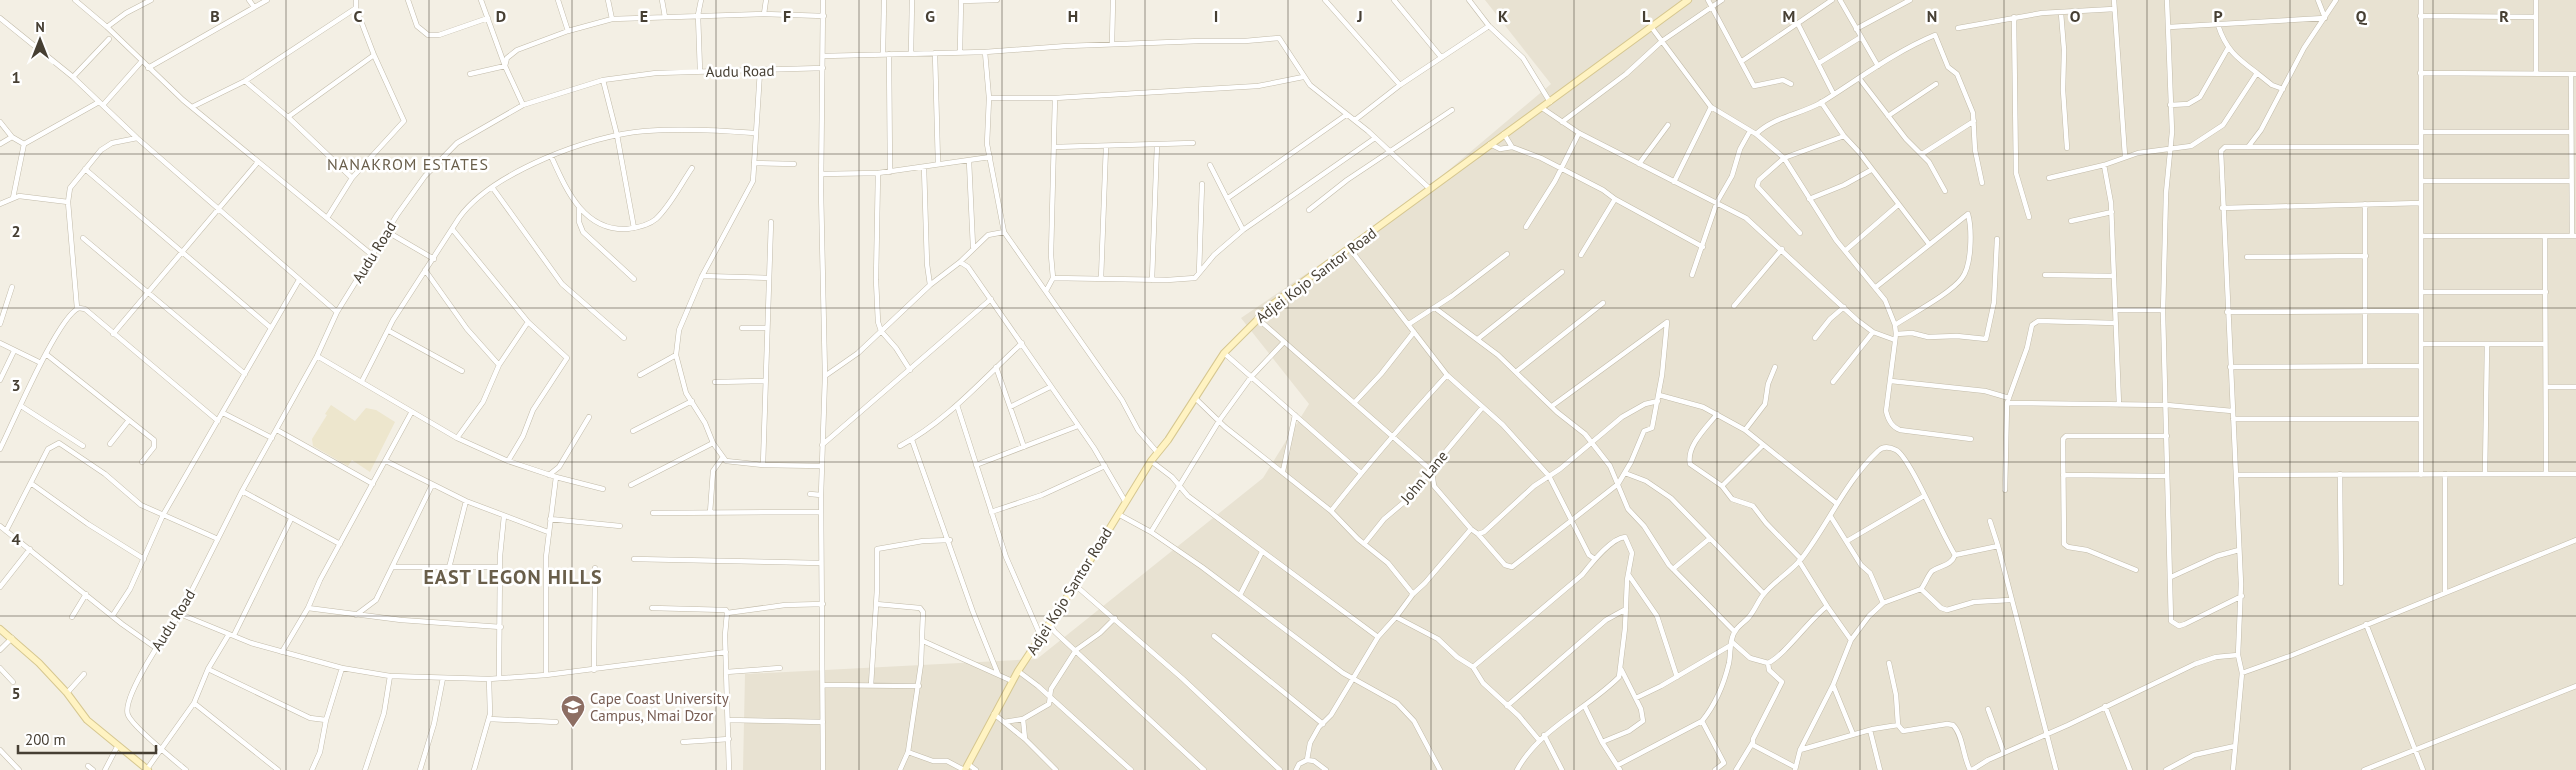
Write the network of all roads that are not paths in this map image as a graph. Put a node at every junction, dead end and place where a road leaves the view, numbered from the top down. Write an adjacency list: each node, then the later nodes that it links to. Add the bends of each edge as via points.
1 (75, 0): 54 (street)
2 (151, 0): 34 (street)
3 (249, 0): 35 (street)
4 (268, 0): 35 (street)
5 (356, 0): 36 (street)
6 (408, 0): 48 (street, via 417,26 428,35 439,35)
7 (481, 0): 48 (street)
8 (558, 0): 59 (street)
9 (608, 0): 50 (street)
10 (662, 0): 42 (street)
11 (701, 0): 41 (street)
12 (766, 0): 40 (street)
13 (824, 0): 43 (street)
14 (884, 0): 70 (street)
15 (912, 0): 67 (street)
16 (997, 0): 32 (street)
17 (1113, 0): 63 (street)
18 (1325, 0): 95 (street)
19 (1394, 0): 73 (street)
20 (1470, 0): 53 (street)
21 (1708, 0): 37 (street)
22 (1722, 0): 37 (street)
23 (1832, 0): 51 (street)
24 (1840, 0): 58 (street)
25 (1910, 0): 58 (street)
26 (2114, 0): 38 (street)
27 (2167, 0): 55 (street)
28 (2318, 0): 49 (street)
29 (2336, 0): 49 (street)
30 (2421, 0): 45 (street)
31 (2536, 0): 46 (street)
32 (961, 1): 65 (street)
33 (1686, 1): 56 (street, Adjei Kojo Santor Road)
34 (141, 2): 54 (street)
35 (254, 7): 79 (street)
36 (356, 8): 69 (street); 92 (street)
37 (1711, 8): 62 (street); 74 (street)
38 (2114, 9): 39 (street); 144 (street)
39 (2061, 13): 44 (street); 139 (street)
40 (764, 14): 41 (street); 43 (street)
41 (698, 15): 42 (street); 82 (street)
42 (665, 16): 50 (street)
43 (824, 16): 72 (street)
44 (2014, 16): 57 (street); 188 (street, via 2016,173)
45 (2420, 16): 46 (street); 84 (street)
46 (2536, 17): 85 (street)
47 (0, 18): 88 (street)
48 (488, 18): 77 (street)
49 (2325, 18): 52 (street); 96 (street, via 2304,48)
50 (612, 19): 59 (street)
51 (1798, 24): 74 (street); 76 (street)
52 (2218, 25): 55 (street); 64 (street)
53 (1489, 26): 73 (street); 101 (street, via 1523,58)
54 (108, 27): 75 (street)
55 (2170, 27): 104 (street)
56 (1652, 28): 62 (street); 101 (street, Adjei Kojo Santor Road)
57 (1958, 28)
58 (1856, 29): 60 (street)
59 (568, 31): 77 (street, via 517,50 506,58)
60 (1861, 36): 76 (street); 78 (street)
61 (109, 39): 88 (street)
62 (1662, 41): 106 (street); 115 (street, via 1626,74)
63 (1112, 44): 66 (street); 89 (street, via 1278,38)
64 (2228, 48): 83 (street); 104 (street, via 2200,97 2188,104)
65 (960, 52): 66 (street); 68 (street)
66 (985, 52): 98 (street)
67 (911, 53): 68 (street); 71 (street)
68 (935, 53): 151 (street)
69 (374, 54): 111 (street); 163 (street, via 404,121)
70 (883, 54): 71 (street); 72 (street)
71 (889, 54): 160 (street)
72 (824, 56): 80 (street)
73 (1441, 57): 95 (street)
74 (1742, 61): 93 (street, via 1754,86 1783,80)
75 (141, 62): 79 (street); 102 (street)
76 (1819, 63): 97 (street)
77 (505, 66): 86 (street); 103 (street)
78 (1878, 66): 90 (street); 113 (street, via 1911,45 1935,35 1948,67 1958,74)
79 (148, 68): 105 (street)
80 (823, 68): 81 (street, Audu Road); 162 (street)
81 (760, 70): 82 (street, Audu Road); 120 (street)
82 (700, 71): 91 (street, Audu Road)
83 (2257, 73): 96 (street, via 2272,85); 141 (street, via 2223,125 2191,146)
84 (2420, 73): 85 (street); 118 (street)
85 (2536, 73): 87 (street)
86 (470, 74)
87 (2573, 74): 119 (street)
88 (73, 77): 102 (street)
89 (1303, 77): 99 (street, via 1258,86); 109 (street)
90 (1859, 78): 97 (street); 110 (street)
91 (603, 80): 103 (street, Audu Road); 124 (street)
92 (245, 82): 105 (street); 111 (street)
93 (1791, 84)
94 (1936, 84): 110 (street)
95 (1400, 85): 112 (street)
96 (2283, 88): 137 (street, via 2261,130)
97 (1833, 93): 100 (street)
98 (988, 98): 99 (street); 145 (street, via 987,144)
99 (1055, 98): 135 (street)
100 (1821, 102): 123 (street, via 1771,122); 126 (street)
101 (1550, 103): 107 (street, Adjei Kojo Santor Road)
102 (101, 104): 127 (street); 131 (street)
103 (523, 105): 196 (street, Audu Road, via 457,144 425,176)
104 (2170, 106): 141 (street)
105 (192, 107): 148 (street)
106 (1711, 107): 117 (street); 167 (street)
107 (1542, 108): 115 (street); 122 (street, Adjei Kojo Santor Road)
108 (1452, 110): 140 (street)
109 (1346, 115): 112 (street); 174 (street)
110 (1888, 116): 142 (street)
111 (288, 117): 163 (street)
112 (1355, 120): 128 (street)
113 (1974, 121): 142 (street); 168 (street, via 1975,150)
114 (0, 122): 125 (street)
115 (1562, 122): 121 (street)
116 (1668, 125): 152 (street)
117 (1750, 131): 123 (street); 178 (street, via 1740,149 1732,176)
118 (2420, 132): 119 (street); 138 (street)
119 (2571, 132): 166 (street)
120 (755, 133): 124 (street, via 670,129); 149 (street)
121 (1579, 133): 152 (street); 157 (street)
122 (1504, 134): 133 (street, Adjei Kojo Santor Road); 136 (street)
123 (1756, 134): 146 (street)
124 (618, 135): 143 (street); 193 (street)
125 (12, 136): 130 (street); 131 (street)
126 (1844, 136): 146 (street); 159 (street)
127 (137, 138): 158 (street, via 106,146); 185 (street)
128 (1375, 138): 140 (street); 195 (street)
129 (1192, 143): 132 (street)
130 (0, 144)
131 (24, 144): 173 (street)
132 (1157, 144): 134 (street); 230 (street)
133 (1490, 144): 136 (street, via 1500,149); 171 (street, Adjei Kojo Santor Road)
134 (1106, 146): 135 (street); 228 (street)
135 (1054, 147): 226 (street)
136 (1512, 147): 157 (street)
137 (2248, 147): 138 (street); 184 (street, via 2221,150)
138 (2420, 147): 165 (street)
139 (2067, 148)
140 (1390, 150): 171 (street); 186 (street)
141 (2171, 151): 144 (street); 245 (street, via 2166,193)
142 (1922, 154): 172 (street)
143 (551, 156): 170 (street); 183 (street, via 564,186)
144 (2125, 156): 154 (street)
145 (990, 157): 151 (street); 197 (street)
146 (1784, 158): 175 (street); 198 (street, via 1759,180 1757,186)
147 (969, 161): 206 (street)
148 (258, 162): 185 (street); 189 (street)
149 (754, 163): 150 (street); 223 (street, via 753,180)
150 (794, 164)
151 (938, 164): 155 (street)
152 (1639, 164): 167 (street)
153 (1210, 165): 174 (street)
154 (2104, 165): 164 (street); 187 (street)
155 (924, 167): 160 (street); 231 (street)
156 (692, 168): 193 (street, via 655,220)
157 (1562, 168): 176 (street); 192 (street)
158 (85, 169): 177 (street, via 70,188); 210 (street)
159 (1871, 170): 175 (street); 182 (street)
160 (890, 172): 161 (street)
161 (878, 173): 162 (street); 260 (street, via 876,311)
162 (822, 174): 293 (street)
163 (352, 178): 189 (street)
164 (2049, 178)
165 (2421, 181): 166 (street); 181 (street)
166 (2571, 181): 201 (street)
167 (1674, 182): 178 (street)
168 (1982, 183)
169 (1202, 184): 220 (street)
170 (492, 187): 194 (street, via 468,206); 265 (street, via 562,284)
171 (1430, 189): 207 (street, Adjei Kojo Santor Road)
172 (1946, 191)
173 (13, 198): 177 (street); 179 (street)
174 (1228, 198): 195 (street)
175 (1810, 199): 209 (street)
176 (1615, 200): 205 (street); 212 (street)
177 (68, 202): 242 (street)
178 (1717, 202): 205 (street); 208 (street, via 1746,218)
179 (0, 204)
180 (2365, 204): 181 (street); 184 (street); 214 (street)
181 (2421, 204): 199 (street)
182 (1898, 205): 204 (street); 209 (street)
183 (579, 208): 193 (street, via 596,222 619,229); 227 (street, via 583,232)
184 (2222, 208): 247 (street)
185 (218, 210): 210 (street); 229 (street)
186 (1309, 210)
187 (2112, 212): 190 (street); 224 (street)
188 (2029, 216)
189 (327, 218): 213 (street)
190 (2070, 221)
191 (771, 222): 225 (street)
192 (1526, 226)
193 (634, 228)
194 (453, 230): 216 (street); 251 (street)
195 (1243, 230): 220 (street, via 1214,255)
196 (386, 231): 213 (street, Audu Road); 216 (street)
197 (1004, 232): 206 (street, via 988,235); 234 (street)
198 (1800, 233)
199 (2421, 236): 200 (street); 235 (street)
200 (2546, 236): 201 (street); 236 (street)
201 (2574, 236)
202 (82, 238): 237 (street)
203 (1997, 239): 264 (street, via 1994,302 1986,339)
204 (1929, 244): 233 (street); 255 (street, via 1968,214 1970,254 1963,278)
205 (1703, 247): 221 (street)
206 (973, 248): 217 (street)
207 (1350, 249): 250 (street, Adjei Kojo Santor Road); 254 (street)
208 (1782, 249): 240 (street); 241 (street)
209 (1846, 250): 233 (street)
210 (183, 252): 237 (street); 256 (street)
211 (1507, 254): 243 (street)
212 (1581, 255)
213 (372, 256): 246 (street, Audu Road)
214 (2366, 256): 215 (street); 249 (street)
215 (2247, 257)
216 (434, 260): 218 (street)
217 (960, 262): 231 (street); 238 (street, via 968,267)
218 (425, 270): 259 (street); 281 (street, via 467,329)
219 (1562, 272): 266 (street)
220 (1199, 274): 230 (street, via 1193,278)
221 (1692, 275)
222 (2045, 275): 224 (street)
223 (702, 276): 225 (street); 278 (street, via 679,330)
224 (2114, 276): 244 (street)
225 (769, 278): 258 (street)
226 (1053, 278): 228 (street); 234 (street)
227 (634, 279)
228 (1101, 279): 230 (street)
229 (299, 280): 246 (street); 256 (street)
230 (1152, 280)
231 (930, 285): 260 (street)
232 (12, 287): 253 (street)
233 (1876, 287): 255 (street)
234 (1046, 291): 347 (street, via 1122,400 1138,430)
235 (2421, 292): 236 (street); 248 (street)
236 (2546, 292): 274 (street)
237 (148, 293): 263 (street); 290 (street)
238 (991, 299): 271 (street); 287 (street)
239 (1603, 302): 289 (street)
240 (1734, 306)
241 (1844, 307): 262 (street); 267 (street)
242 (77, 308): 263 (street, via 85,309); 277 (street, via 66,317)
243 (1435, 308): 254 (street); 266 (street)
244 (2115, 310): 245 (street); 252 (street)
245 (2163, 310): 312 (street)
246 (337, 312): 279 (street, Audu Road)
247 (2227, 312): 249 (street); 286 (street)
248 (2421, 312): 249 (street); 272 (street)
249 (2365, 313): 282 (street)
250 (1257, 318): 269 (street); 276 (street, Adjei Kojo Santor Road)
251 (528, 322): 281 (street); 350 (street, via 567,358 533,410)
252 (2116, 323): 306 (street, via 2038,321 2032,325); 311 (street)
253 (0, 324)
254 (1409, 324): 261 (street)
255 (1895, 324): 264 (street)
256 (271, 328): 290 (street)
257 (742, 328): 258 (street)
258 (767, 328): 298 (street)
259 (388, 331): 288 (street); 297 (street)
260 (881, 332): 287 (street); 293 (street)
261 (1414, 332): 292 (street); 309 (street)
262 (1873, 332): 268 (street); 300 (street)
263 (114, 334): 327 (street)
264 (1896, 334): 268 (street)
265 (624, 338)
266 (1479, 338): 289 (street)
267 (1815, 338)
268 (1895, 340): 296 (street)
269 (1284, 342): 294 (street); 309 (street)
270 (0, 343): 275 (street)
271 (1022, 343): 284 (street); 302 (street)
272 (2421, 344): 273 (street); 283 (street)
273 (2487, 344): 274 (street); 363 (street)
274 (2545, 344): 303 (street)
275 (14, 351): 280 (street); 295 (street)
276 (1224, 353): 294 (street); 305 (street, Adjei Kojo Santor Road)
277 (46, 354): 280 (street); 324 (street)
278 (676, 355): 291 (street); 307 (street, via 685,389)
279 (317, 356): 297 (street); 329 (street, Audu Road)
280 (41, 363): 313 (street)
281 (499, 365): 335 (street, via 483,402)
282 (2364, 366): 283 (street); 286 (street)
283 (2421, 366): 323 (street)
284 (996, 367): 310 (street); 315 (street)
285 (1775, 367): 330 (street, via 1765,404)
286 (2230, 367): 317 (street)
287 (910, 370): 341 (street)
288 (462, 371)
289 (1517, 371): 314 (street)
290 (245, 374): 318 (street)
291 (640, 375)
292 (1447, 375): 316 (street); 332 (street, via 1416,412)
293 (826, 376): 341 (street)
294 (1251, 377): 321 (street); 325 (street)
295 (0, 380)
296 (1891, 380): 306 (street, via 1985,391); 337 (street, via 1886,411 1895,428)
297 (362, 381): 319 (street)
298 (766, 381): 299 (street); 353 (street)
299 (715, 382)
300 (1833, 382)
301 (2576, 387): 303 (street)
302 (1050, 388): 315 (street); 328 (street)
303 (2546, 388): 364 (street)
304 (1659, 395): 308 (street); 314 (street, via 1667,322); 320 (street)
305 (1195, 398): 325 (street); 347 (street, Adjei Kojo Santor Road)
306 (2008, 400): 311 (street); 381 (street)
307 (692, 401): 331 (street); 339 (street)
308 (1658, 401): 338 (street, via 1645,404 1622,417); 359 (street, via 1652,428 1644,431)
309 (1354, 403): 332 (street)
310 (957, 405): 336 (street); 354 (street)
311 (2119, 405): 312 (street)
312 (2167, 405): 317 (street); 333 (street)
313 (21, 406): 343 (street); 346 (street)
314 (1552, 406): 338 (street)
315 (1010, 407): 345 (street)
316 (1482, 408): 357 (street, John Lane); 370 (street, via 1503,425)
317 (2232, 411): 326 (street)
318 (223, 413): 327 (street); 334 (street)
319 (411, 413): 335 (street); 349 (street)
320 (1717, 414): 330 (street); 379 (street, via 1695,442 1689,458 1697,470)
321 (1295, 415): 358 (street); 360 (street)
322 (589, 417): 366 (street, via 559,467)
323 (2421, 419): 326 (street); 369 (street)
324 (129, 420): 340 (street); 352 (street, via 155,443)
325 (1219, 420): 358 (street); 377 (street)
326 (2233, 420): 368 (street)
327 (218, 422): 395 (street)
328 (1078, 426): 345 (street); 356 (street)
329 (277, 430): 334 (street, Audu Road); 374 (street)
330 (1745, 430): 342 (street)
331 (633, 432)
332 (1390, 436): 357 (street); 360 (street)
333 (2167, 436): 367 (street, via 2066,436 2062,445); 371 (street)
334 (272, 438): 382 (street, Audu Road)
335 (457, 438): 350 (street)
336 (912, 440): 344 (street); 411 (street)
337 (1971, 440)
338 (1591, 442): 370 (street); 375 (street, via 1607,462)
339 (713, 443): 348 (street); 378 (street)
340 (110, 444)
341 (822, 445): 355 (street)
342 (1763, 445): 379 (street); 388 (street)
343 (82, 446)
344 (900, 446)
345 (1024, 447): 354 (street)
346 (0, 449)
347 (1157, 452): 351 (street, Adjei Kojo Santor Road)
348 (723, 457): 353 (street, via 731,463); 392 (street, via 712,470)
349 (386, 460): 374 (street); 376 (street)
350 (508, 461): 366 (street)
351 (1151, 461): 377 (street); 387 (street, Adjei Kojo Santor Road)
352 (142, 462)
353 (763, 465): 355 (street)
354 (976, 465): 391 (street)
355 (822, 466): 384 (street)
356 (1105, 466): 387 (street); 391 (street, via 1042,495)
357 (1430, 468): 404 (street, via 1434,474 1434,486); 415 (street, John Lane, via 1403,503 1384,519)
358 (1283, 471): 389 (street)
359 (1624, 472): 375 (street); 410 (street, via 1667,495)
360 (1361, 473): 389 (street)
361 (2340, 474): 368 (street); 369 (street); 434 (street)
362 (2446, 474): 363 (street); 369 (street); 438 (street)
363 (2485, 474): 364 (street)
364 (2546, 474): 365 (street)
365 (2576, 474)
366 (549, 475): 372 (street)
367 (2063, 475): 371 (street); 431 (street, via 2064,544)
368 (2236, 475): 418 (street)
369 (2421, 475)
370 (1549, 476): 400 (street); 408 (street)
371 (2167, 476): 433 (street)
372 (556, 477): 380 (street); 399 (street)
373 (32, 484): 395 (street, via 48,449 62,443 141,505); 405 (street); 421 (street)
374 (373, 484): 414 (street)
375 (1618, 484): 400 (street); 430 (street, via 1628,509 1644,526)
376 (432, 485): 386 (street); 426 (street)
377 (1180, 485): 407 (street); 419 (street, via 1188,496)
378 (631, 486)
379 (1722, 486): 424 (street, via 1732,499 1753,506)
380 (603, 489)
381 (2005, 490)
382 (242, 491): 398 (street); 409 (street, Audu Road)
383 (810, 494): 384 (street)
384 (820, 495): 390 (street)
385 (1924, 496): 388 (street, via 1899,453 1884,447); 413 (street); 420 (street)
386 (466, 501): 396 (street); 428 (street)
387 (1125, 501): 394 (street, Adjei Kojo Santor Road)
388 (1836, 503): 397 (street)
389 (1331, 511): 415 (street)
390 (821, 512): 392 (street); 425 (street)
391 (991, 512): 466 (street, via 1006,557)
392 (710, 513): 393 (street)
393 (653, 514)
394 (1118, 514): 407 (street); 435 (street, Adjei Kojo Santor Road)
395 (163, 515): 409 (street); 421 (street)
396 (504, 516): 406 (street); 427 (street)
397 (1831, 517): 413 (street); 424 (street)
398 (291, 519): 414 (street); 464 (street)
399 (550, 519): 403 (street); 406 (street)
400 (1570, 520): 408 (street, via 1512,567 1505,565); 423 (street, via 1589,555)
401 (1990, 521): 416 (street)
402 (0, 526): 405 (street)
403 (620, 526)
404 (1471, 529): 408 (street); 440 (street)
405 (6, 531): 417 (street)
406 (548, 532): 492 (street)
407 (1151, 532): 442 (street)
408 (1478, 534)
409 (218, 539): 453 (street, Audu Road)
410 (1709, 539): 430 (street); 441 (street)
411 (950, 540): 447 (street, via 877,549); 491 (street, via 973,612)
412 (2576, 540): 438 (street)
413 (1847, 542): 445 (street, via 1870,573)
414 (340, 544): 449 (street)
415 (1364, 544): 440 (street, via 1397,572)
416 (1998, 546): 420 (street); 444 (street)
417 (30, 549): 436 (street); 439 (street)
418 (2239, 550): 433 (street, via 2217,556); 443 (street)
419 (1262, 552): 442 (street); 467 (street)
420 (1955, 554): 437 (street, via 1953,560 1930,574)
421 (144, 559): 454 (street)
422 (634, 559): 425 (street)
423 (1595, 559): 432 (street, via 1620,538 1626,538 1632,553); 480 (street, via 1582,575)
424 (1800, 560): 441 (street); 448 (street)
425 (821, 563): 446 (street)
426 (392, 567): 428 (street); 455 (street, via 376,600)
427 (500, 567): 428 (street); 461 (street)
428 (449, 568)
429 (595, 568): 486 (street)
430 (1673, 569): 463 (street)
431 (2136, 570)
432 (1628, 574): 451 (street); 495 (street, via 1657,616)
433 (2170, 578): 443 (street, via 2171,621 2179,626)
434 (2341, 583)
435 (1075, 585): 457 (street); 459 (street, Adjei Kojo Santor Road)
436 (0, 587)
437 (1921, 589): 444 (street, via 1947,610 1974,602); 445 (street)
438 (2445, 593): 460 (street)
439 (86, 594): 454 (street); 456 (street)
440 (1413, 594): 458 (street)
441 (1764, 594): 463 (street, via 1749,617)
442 (1240, 595): 494 (street, via 1308,649)
443 (2242, 596): 477 (street)
444 (2010, 600): 526 (street)
445 (1884, 603): 469 (street, via 1869,616)
446 (823, 604): 452 (street, via 785,605); 501 (street)
447 (876, 604): 470 (street, via 922,610); 502 (street)
448 (1827, 606): 469 (street); 478 (street, via 1778,657)
449 (308, 608): 455 (street); 475 (street)
450 (652, 608): 452 (street, via 726,610)
451 (1626, 609): 484 (street); 510 (street, via 1606,620)
452 (727, 613): 476 (street)
453 (180, 614): 464 (street); 472 (street, Audu Road)
454 (113, 615): 472 (street)
455 (356, 615): 461 (street)
456 (72, 617)
457 (1115, 618): 474 (street); 566 (street)
458 (1396, 618): 467 (street); 480 (street, via 1438,639)
459 (1049, 623): 466 (street, Adjei Kojo Santor Road); 474 (street)
460 (2366, 624): 489 (street); 540 (street)
461 (501, 627): 497 (street)
462 (0, 629): 468 (street)
463 (1734, 631): 471 (street)
464 (231, 635): 475 (street); 485 (street)
465 (1214, 636): 523 (street)
466 (1041, 637): 487 (street, Adjei Kojo Santor Road)
467 (1378, 637): 494 (street)
468 (12, 638): 473 (street); 506 (street)
469 (1851, 640): 503 (street)
470 (923, 641): 491 (street); 504 (street)
471 (1732, 644): 478 (street, via 1750,658); 495 (street); 519 (street, via 1716,698)
472 (156, 648): 538 (street, Audu Road, via 128,706 129,717)
473 (0, 650)
474 (1076, 650): 507 (street, via 1051,689); 565 (street)
475 (282, 652): 482 (street)
476 (726, 652): 486 (street); 488 (street)
477 (2238, 655): 489 (street); 511 (street, via 2216,657 2195,664)
478 (1768, 662): 534 (street, via 1769,670 1782,682)
479 (1889, 663): 524 (street)
480 (1473, 667): 510 (street, via 1483,683)
481 (0, 668): 500 (street)
482 (342, 668): 493 (street); 517 (street)
483 (780, 668): 488 (street)
484 (1620, 669): 508 (street); 512 (street, via 1618,678)
485 (208, 670): 509 (street); 517 (street, via 310,718)
486 (594, 670): 492 (street)
487 (1018, 671): 499 (street, Adjei Kojo Santor Road); 507 (street)
488 (726, 672): 518 (street)
489 (2242, 673): 536 (street)
490 (84, 674): 506 (street)
491 (998, 674): 499 (street)
492 (546, 675): 497 (street)
493 (390, 676): 496 (street); 556 (street, via 384,713)
494 (1353, 677): 523 (street); 569 (street, via 1406,712)
495 (1677, 677): 508 (street)
496 (443, 678): 498 (street); 557 (street)
497 (499, 678): 498 (street)
498 (489, 679): 515 (street)
499 (1012, 681): 514 (street, Adjei Kojo Santor Road)
500 (13, 682)
501 (823, 685): 502 (street); 521 (street)
502 (871, 685): 504 (street)
503 (1833, 685): 527 (street); 539 (street)
504 (919, 686): 541 (street)
505 (2576, 686): 540 (street)
506 (67, 693): 535 (street, via 87,720)
507 (1050, 696): 516 (street, via 1049,704); 564 (street)
508 (1636, 698): 533 (street, via 1643,715 1640,724)
509 (194, 703): 538 (street); 554 (street)
510 (1508, 706): 531 (street)
511 (2105, 706): 526 (street); 577 (street)
512 (1585, 707): 528 (street); 533 (street)
513 (1988, 709): 542 (street)
514 (994, 714): 522 (street); 545 (street, Adjei Kojo Santor Road)
515 (489, 719): 520 (street); 558 (street)
516 (1023, 719): 522 (street); 530 (street)
517 (326, 720): 555 (street, via 320,752)
518 (728, 720): 521 (street); 529 (street)
519 (1702, 721): 546 (street); 547 (street, via 1724,763)
520 (556, 722)
521 (823, 722): 560 (street)
522 (1004, 722): 530 (street)
523 (1323, 724): 543 (street, via 1310,743)
524 (1898, 725): 525 (street); 575 (street, via 1908,732 1953,725 1958,730 1963,757)
525 (1870, 730): 527 (street); 574 (street)
526 (2048, 733): 542 (street); 576 (street)
527 (1853, 734): 539 (street)
528 (1544, 735): 531 (street); 571 (street)
529 (729, 739): 532 (street); 559 (street)
530 (1025, 739): 563 (street)
531 (1539, 740): 570 (street)
532 (682, 742)
533 (1602, 742): 546 (street)
534 (1753, 742): 548 (street, via 1759,750); 573 (street)
535 (117, 746): 551 (street); 552 (street)
536 (2235, 746): 578 (street, via 2194,755); 579 (street)
537 (0, 750): 549 (street)
538 (162, 750): 552 (street); 553 (street)
539 (1800, 750): 548 (street)
540 (2415, 750): 580 (street); 581 (street)
541 (908, 752): 545 (street); 561 (street)
542 (2004, 753): 575 (street)
543 (1307, 760): 567 (street); 568 (street)
544 (88, 766): 550 (street)
545 (965, 768): 562 (street)
546 (1619, 768)
547 (1721, 768): 572 (street)
548 (1795, 769)
549 (19, 770)
550 (93, 770)
551 (105, 770)
552 (147, 770)
553 (186, 770)
554 (278, 770)
555 (312, 770)
556 (366, 770)
557 (420, 770)
558 (474, 770)
559 (729, 770)
560 (823, 770)
561 (900, 770)
562 (976, 770)
563 (1056, 770)
564 (1131, 770)
565 (1204, 770)
566 (1280, 770)
567 (1296, 770)
568 (1326, 770)
569 (1440, 770)
570 (1517, 770)
571 (1562, 770)
572 (1715, 770)
573 (1736, 770)
574 (1880, 770)
575 (1971, 770)
576 (2056, 770)
577 (2130, 770)
578 (2166, 770)
579 (2233, 770)
580 (2364, 770)
581 (2423, 770)

